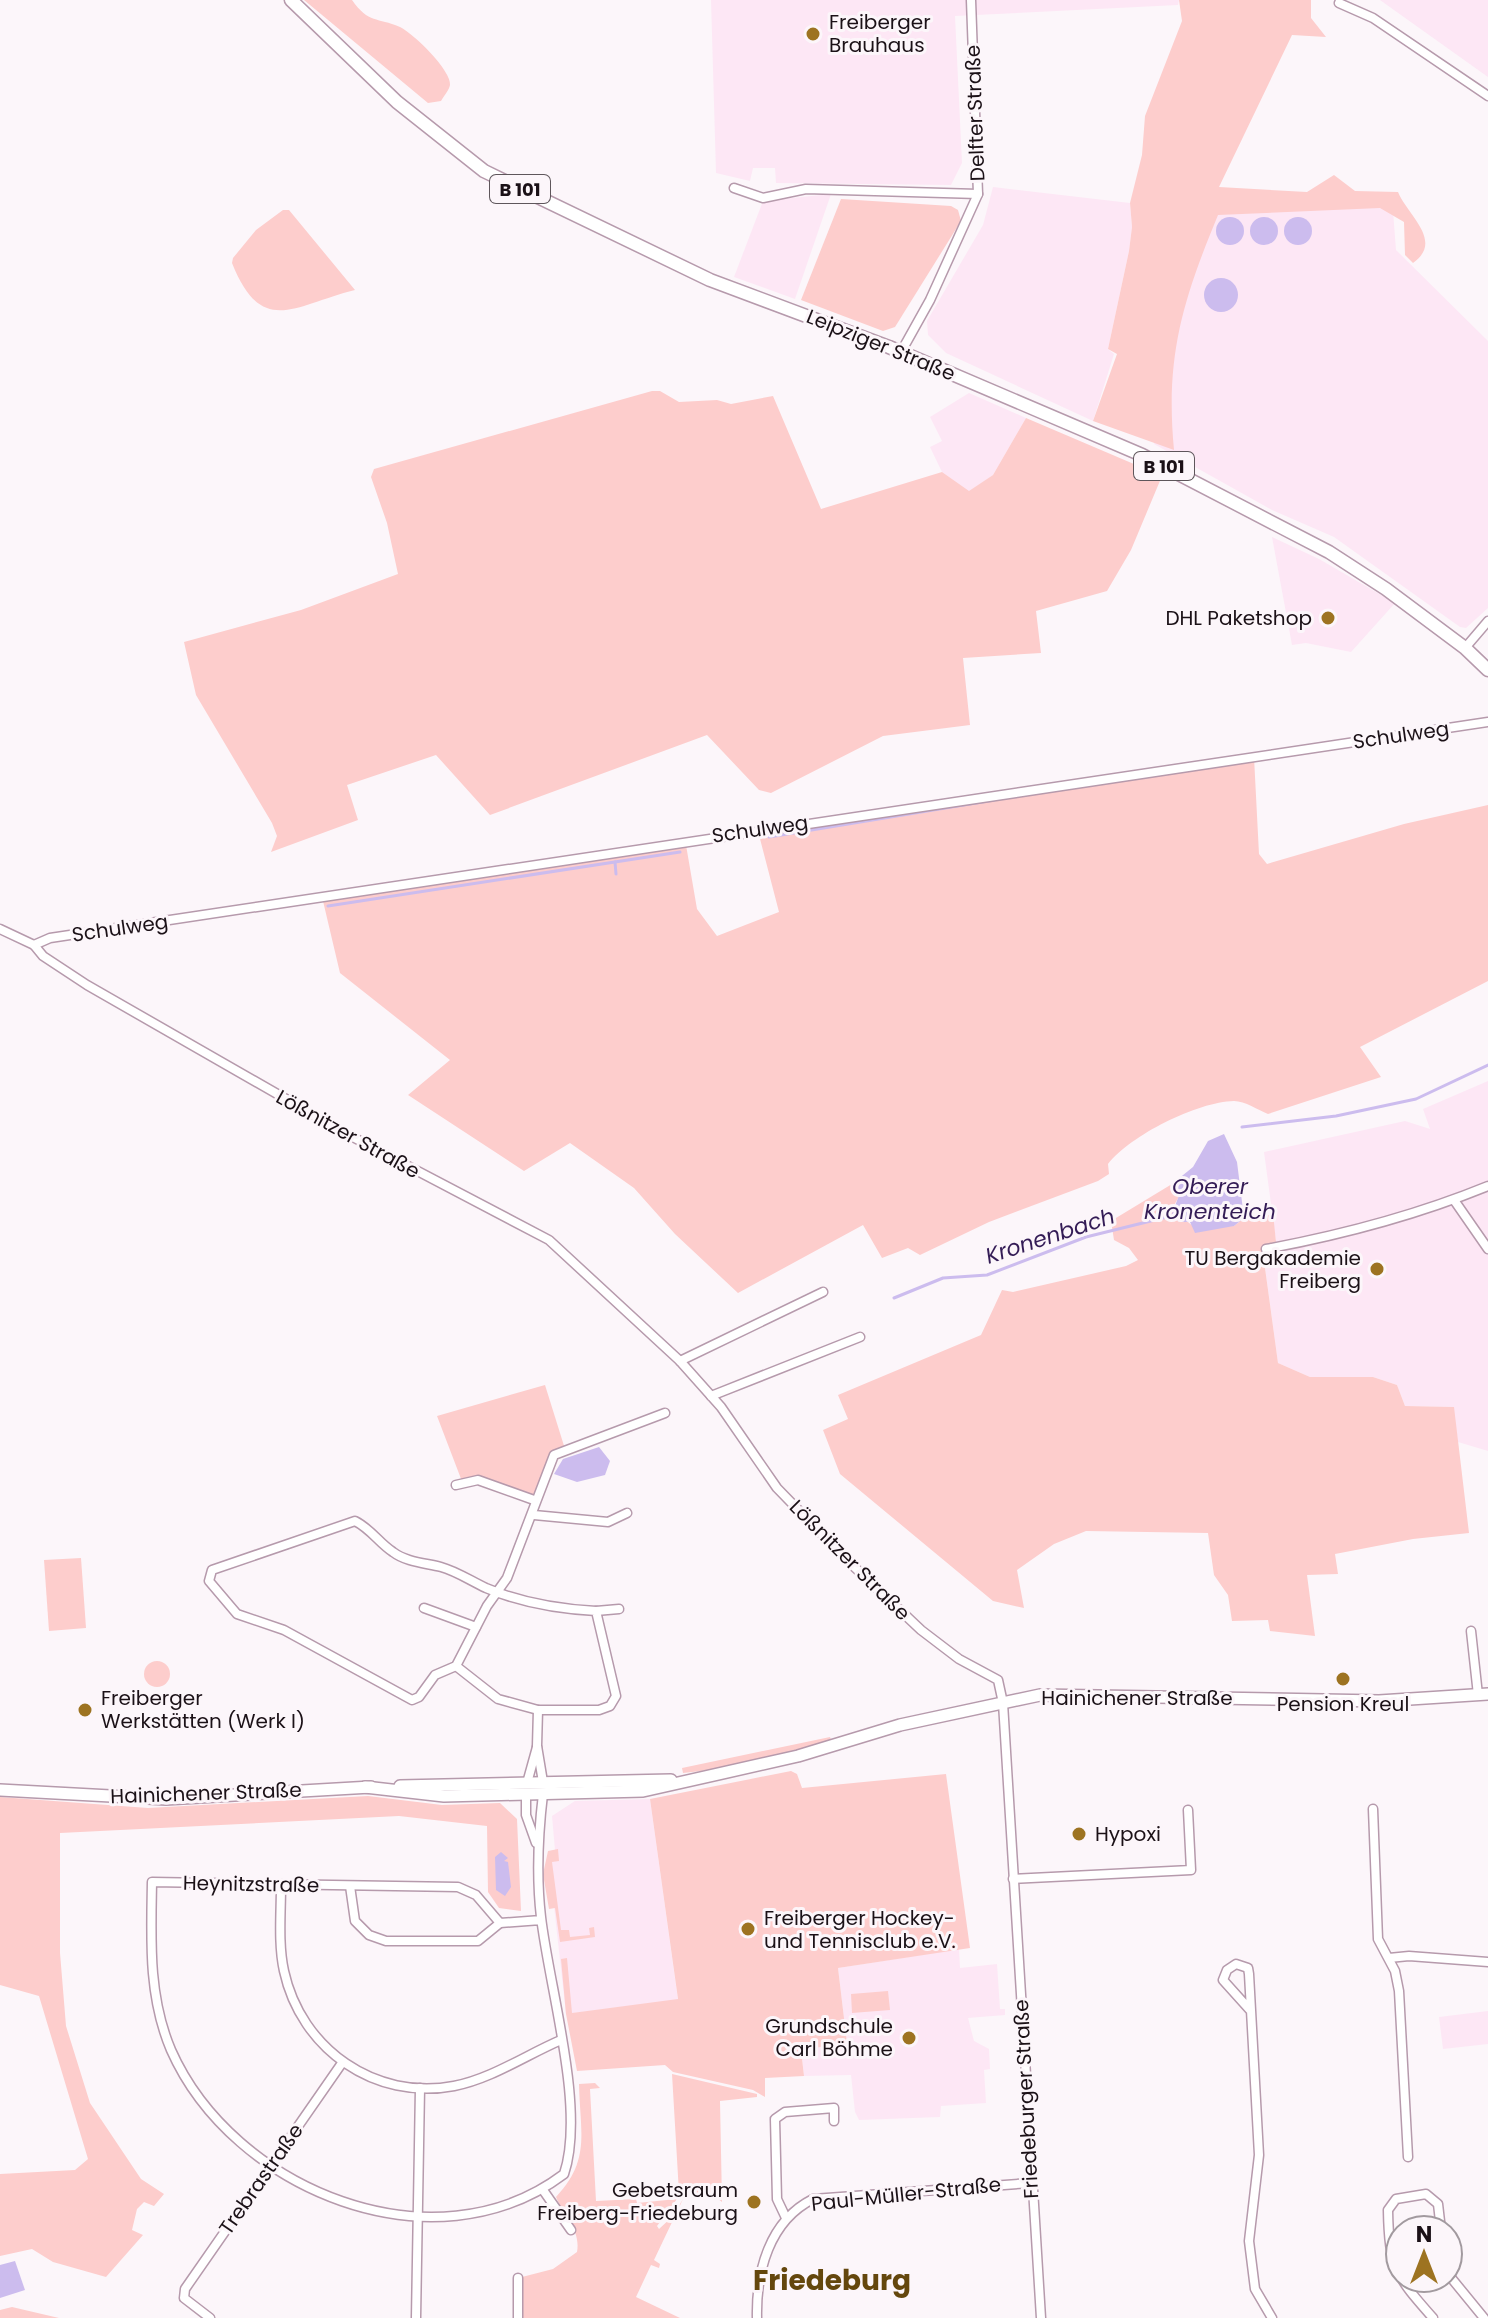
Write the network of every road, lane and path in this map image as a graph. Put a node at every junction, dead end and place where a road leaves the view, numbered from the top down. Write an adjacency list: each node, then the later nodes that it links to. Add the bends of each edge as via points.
1 (291, 0): 7 (main road, Leipziger Straße / B 101, via 397,102 484,171 710,280)
2 (971, 0): 6 (street, Delfter Straße)
3 (1339, 3): 4 (street, via 1373,18)
4 (1488, 96)
5 (734, 188): 6 (street, via 763,198 806,189)
6 (978, 194): 7 (street, Delfter Straße)
7 (901, 352): 9 (main road, Leipziger Straße / B 101, via 1142,455 1316,545)
8 (1488, 621): 9 (street)
9 (1465, 648): 10 (main road, Leipziger Straße / B 101)
10 (1488, 670)
11 (1488, 722): 13 (street, Schulweg, via 694,839 50,938)
12 (0, 929): 13 (street, Lößnitzer Straße)
13 (34, 945): 20 (street, Lößnitzer Straße, via 87,985 224,1064 549,1240)
14 (1488, 1186): 15 (street)
15 (1454, 1200): 16 (street, via 1317,1240); 17 (street)
16 (1266, 1249)
17 (1488, 1249)
18 (823, 1292): 20 (street)
19 (860, 1337): 21 (street)
20 (680, 1361): 21 (street, Lößnitzer Straße)
21 (711, 1396): 35 (street, Lößnitzer Straße, via 777,1488 921,1630 998,1680)
22 (665, 1413): 24 (street, via 554,1455)
23 (456, 1485): 24 (street, via 478,1480)
24 (534, 1500): 26 (street)
25 (627, 1513): 26 (street, via 608,1522)
26 (534, 1515): 27 (street)
27 (498, 1593): 30 (street, via 558,1609); 31 (street); 33 (street, via 442,1567 393,1553 355,1521 212,1570 209,1581 237,1614 284,1630 403,1698 419,1697 435,1675)
28 (424, 1608): 31 (street)
29 (619, 1609): 30 (street)
30 (596, 1611): 36 (street, via 616,1696 599,1710)
31 (476, 1627): 33 (street)
32 (1471, 1631): 34 (street)
33 (456, 1666): 36 (street, via 498,1699)
34 (1483, 1695): 35 (main road, Hainichener Straße, via 1364,1701 1062,1694)
35 (1003, 1703): 39 (main road, Hainichener Straße, via 700,1778); 44 (street, Friedeburger Straße)
36 (538, 1710): 37 (street)
37 (537, 1746): 38 (street); 39 (street)
38 (526, 1788): 39 (main road, Hainichener Straße); 40 (main road, Hainichener Straße, via 365,1787 166,1799); 43 (street, via 526,1815)
39 (543, 1788): 43 (street)
40 (0, 1790)
41 (1373, 1809): 49 (street, via 1378,1939)
42 (1188, 1810): 44 (street, via 1191,1870)
43 (536, 1844): 47 (street)
44 (1013, 1879): 58 (street, Friedeburger Straße)
45 (281, 1886): 46 (street, Heynitzstraße); 53 (street, via 288,1988 308,2028); 57 (street, Heynitzstraße, via 152,1882 152,1971 171,2049 217,2119)
46 (350, 1886): 48 (street, Heynitzstraße, via 467,1889); 48 (street, via 355,1921 369,1935 386,1941 478,1941)
47 (541, 1920): 48 (street); 52 (street)
48 (500, 1923)
49 (1389, 1958): 50 (street); 56 (street, via 1399,1991)
50 (1488, 1962)
51 (1250, 2010): 51 (street, via 1248,1968 1236,1964 1223,1980); 73 (street, via 1259,2155 1249,2241 1255,2289)
52 (561, 2040): 54 (street, via 472,2080); 59 (street, via 568,2162 564,2174)
53 (342, 2063): 54 (street, via 379,2081); 57 (street, Trebrastraße)
54 (420, 2088): 62 (street)
55 (834, 2121): 63 (street, Paul-Müller-Straße, via 834,2108 785,2112 775,2119 777,2199)
56 (1408, 2157)
57 (271, 2166): 62 (street, via 338,2201); 68 (street, Trebrastraße, via 185,2289 184,2298)
58 (1031, 2183): 63 (street, Paul-Müller-Straße, via 813,2199); 72 (street, Friedeburger Straße)
59 (543, 2190): 62 (street, via 489,2209); 64 (street)
60 (1388, 2214): 61 (street, via 1396,2199 1426,2194 1438,2204)
61 (1439, 2214)
62 (417, 2217): 69 (street)
63 (786, 2218): 71 (street, Paul-Müller-Straße, via 763,2262)
64 (571, 2230)
65 (518, 2278): 70 (street)
66 (1412, 2294): 74 (street)
67 (1464, 2294): 75 (street)
68 (210, 2318)
69 (416, 2318)
70 (518, 2318)
71 (757, 2318)
72 (1041, 2318)
73 (1272, 2318)
74 (1433, 2318)
75 (1484, 2318)

